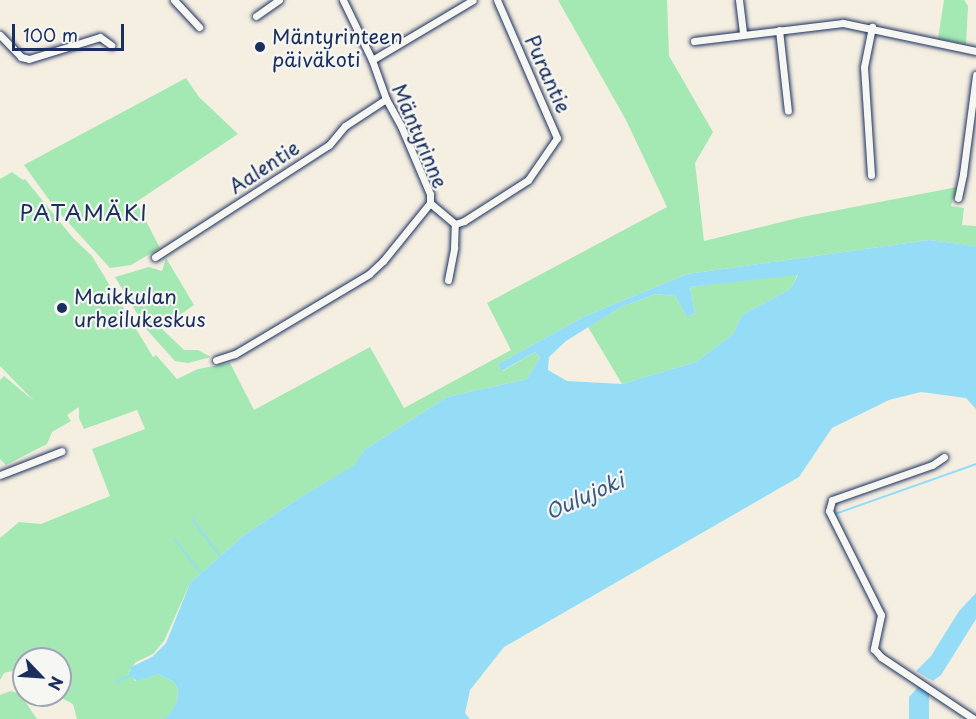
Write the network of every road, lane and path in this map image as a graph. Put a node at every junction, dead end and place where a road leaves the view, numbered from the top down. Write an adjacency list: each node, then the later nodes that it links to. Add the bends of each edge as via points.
1 (174, 0): 8 (street)
2 (279, 0): 7 (street)
3 (343, 0): 16 (street, Mäntyrinne)
4 (473, 0): 16 (street)
5 (497, 0): 23 (street, Purantie, via 557,138 528,180)
6 (739, 0): 11 (street)
7 (256, 16)
8 (199, 27)
9 (872, 27): 10 (street, via 843,23); 15 (street); 20 (street, via 864,67)
10 (779, 30): 11 (street); 19 (street)
11 (743, 34): 13 (street)
12 (0, 35): 14 (street, via 21,57 29,59 100,37)
13 (694, 40)
14 (111, 45)
15 (976, 51)
16 (372, 60): 18 (street, Mäntyrinne)
17 (976, 75): 21 (street)
18 (386, 99): 22 (street, Mäntyrinne, via 430,194); 24 (street, Aalentie, via 345,126 329,145)
19 (788, 111)
20 (871, 175)
21 (958, 198)
22 (429, 203): 23 (street); 26 (street, Mäntyrinne, via 369,274 235,354)
23 (455, 224): 25 (street)
24 (155, 257)
25 (448, 280)
26 (216, 360)
27 (62, 452): 29 (street)
28 (944, 457): 30 (street, via 829,503 828,511 881,615 874,649)
29 (0, 475)
30 (971, 716)

